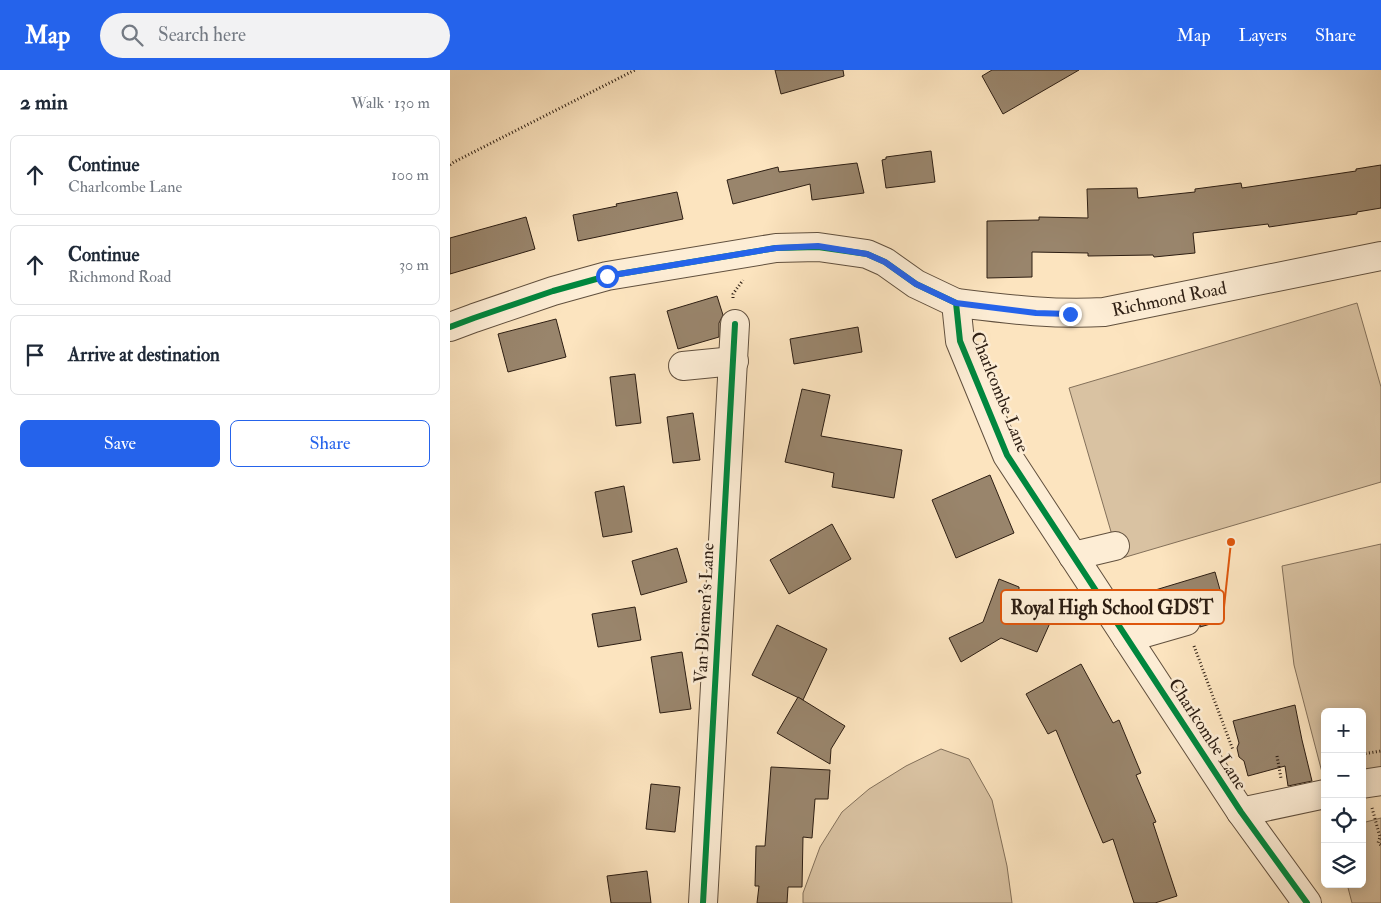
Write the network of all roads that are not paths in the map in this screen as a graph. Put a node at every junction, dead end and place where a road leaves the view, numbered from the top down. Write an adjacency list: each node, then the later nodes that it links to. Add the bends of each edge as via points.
1 (1381, 256): 2 (street, Richmond Road, via 1104,312 1036,313)
2 (956, 303): 4 (street, via 916,284 885,262 867,254 818,246 776,248 607,276 544,294); 8 (street, Charlcombe Lane, via 960,341 1007,456)
3 (735, 324): 5 (street, Van Diemen's Lane)
4 (450, 328)
5 (734, 361): 6 (street); 15 (street, Van Diemen's Lane)
6 (683, 366)
7 (1115, 546): 8 (street)
8 (1074, 556): 10 (street, Charlcombe Lane)
9 (1186, 621): 10 (street)
10 (1127, 638): 14 (street, Charlcombe Lane)
11 (1381, 781): 12 (street)
12 (1366, 783)
13 (1321, 795): 14 (street)
14 (1241, 812): 16 (street, Charlcombe Lane)
15 (702, 903)
16 (1307, 903)

